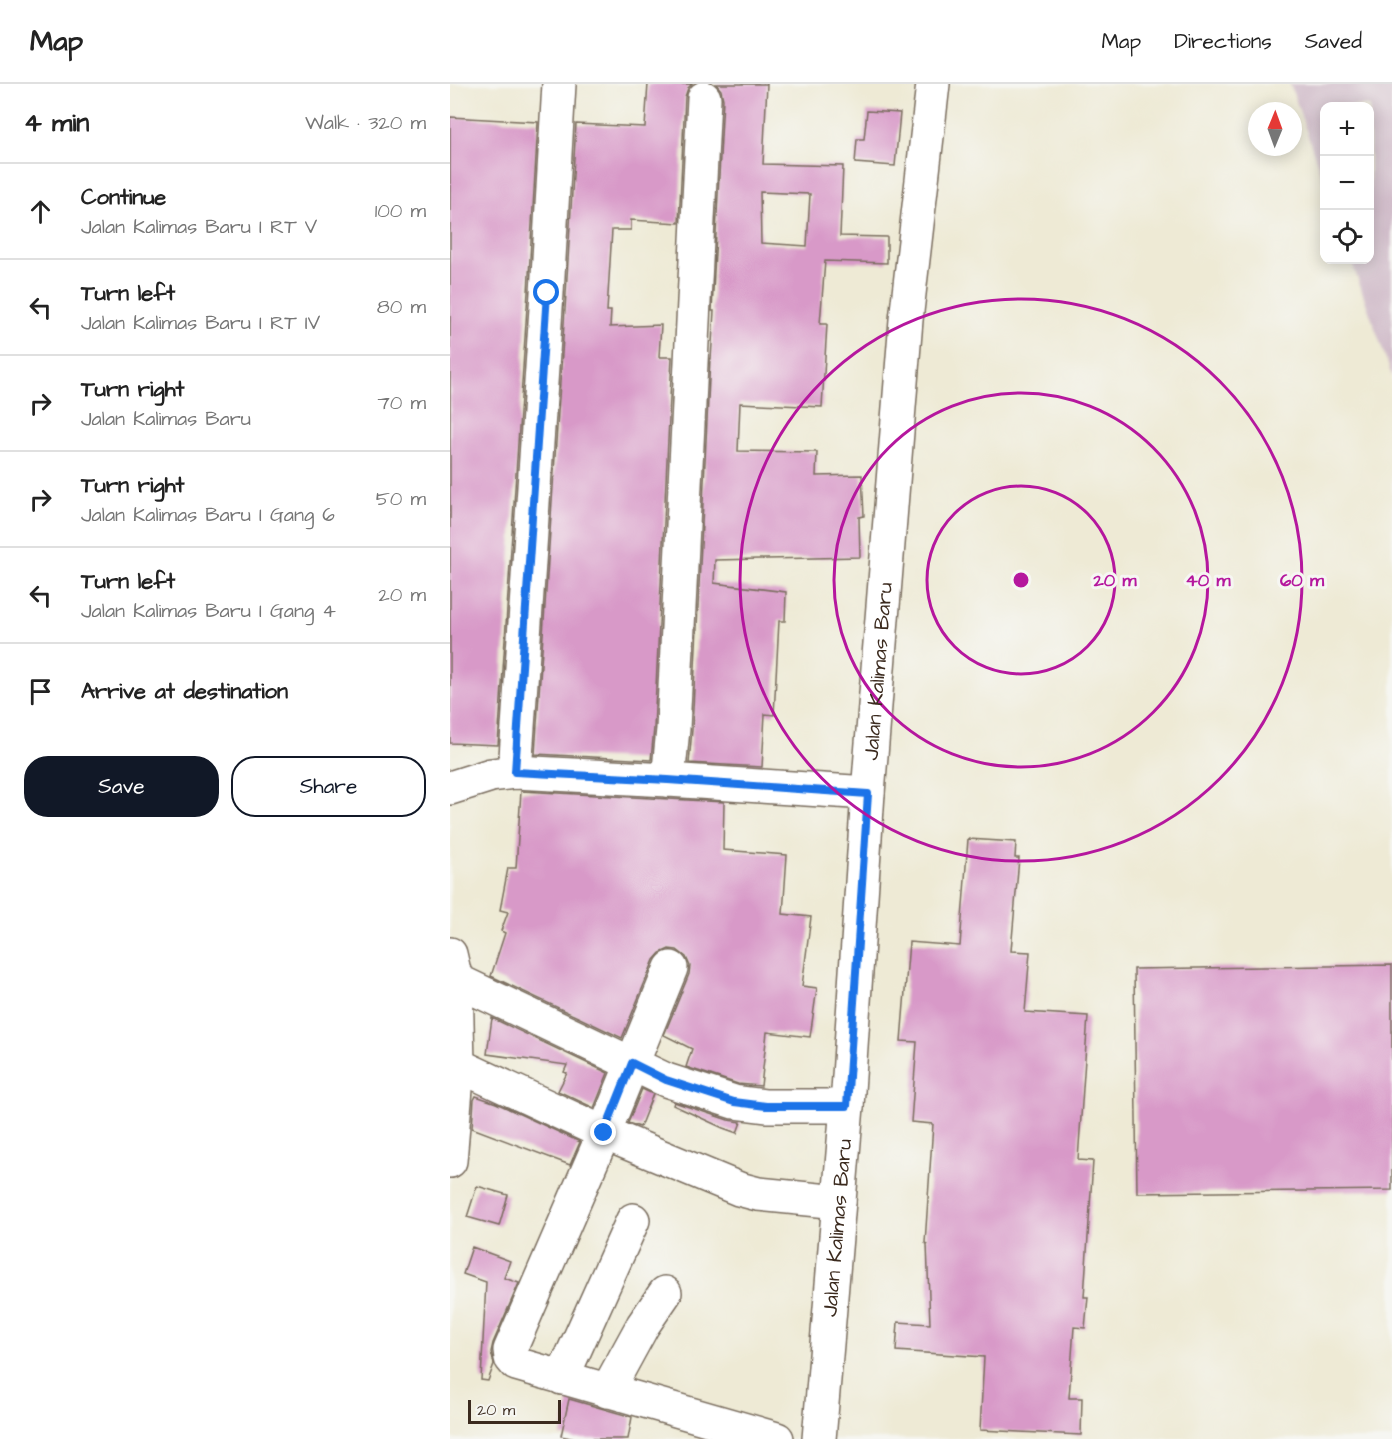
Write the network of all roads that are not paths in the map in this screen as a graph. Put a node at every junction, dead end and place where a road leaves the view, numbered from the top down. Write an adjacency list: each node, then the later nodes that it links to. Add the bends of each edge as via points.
1 (559, 84): 4 (street)
2 (933, 84): 7 (street, Jalan Kalimas Baru, via 906,320)
3 (704, 98): 5 (street)
4 (515, 772): 5 (street); 6 (street)
5 (668, 780): 7 (street)
6 (450, 788)
7 (868, 794): 12 (street, Jalan Kalimas Baru)
8 (453, 967): 10 (street); 11 (street)
9 (671, 968): 10 (street)
10 (632, 1063): 12 (street, via 666,1080 734,1102); 13 (street)
11 (458, 1065): 13 (street); 14 (street)
12 (847, 1106): 15 (street, Jalan Kalimas Baru)
13 (604, 1133): 15 (street, via 739,1189); 18 (street, via 510,1350 516,1364)
14 (450, 1161)
15 (839, 1202): 21 (street, Jalan Kalimas Baru)
16 (633, 1220): 18 (street)
17 (665, 1293): 19 (street)
18 (562, 1378): 19 (street)
19 (607, 1391): 20 (street)
20 (777, 1439)
21 (819, 1439)

